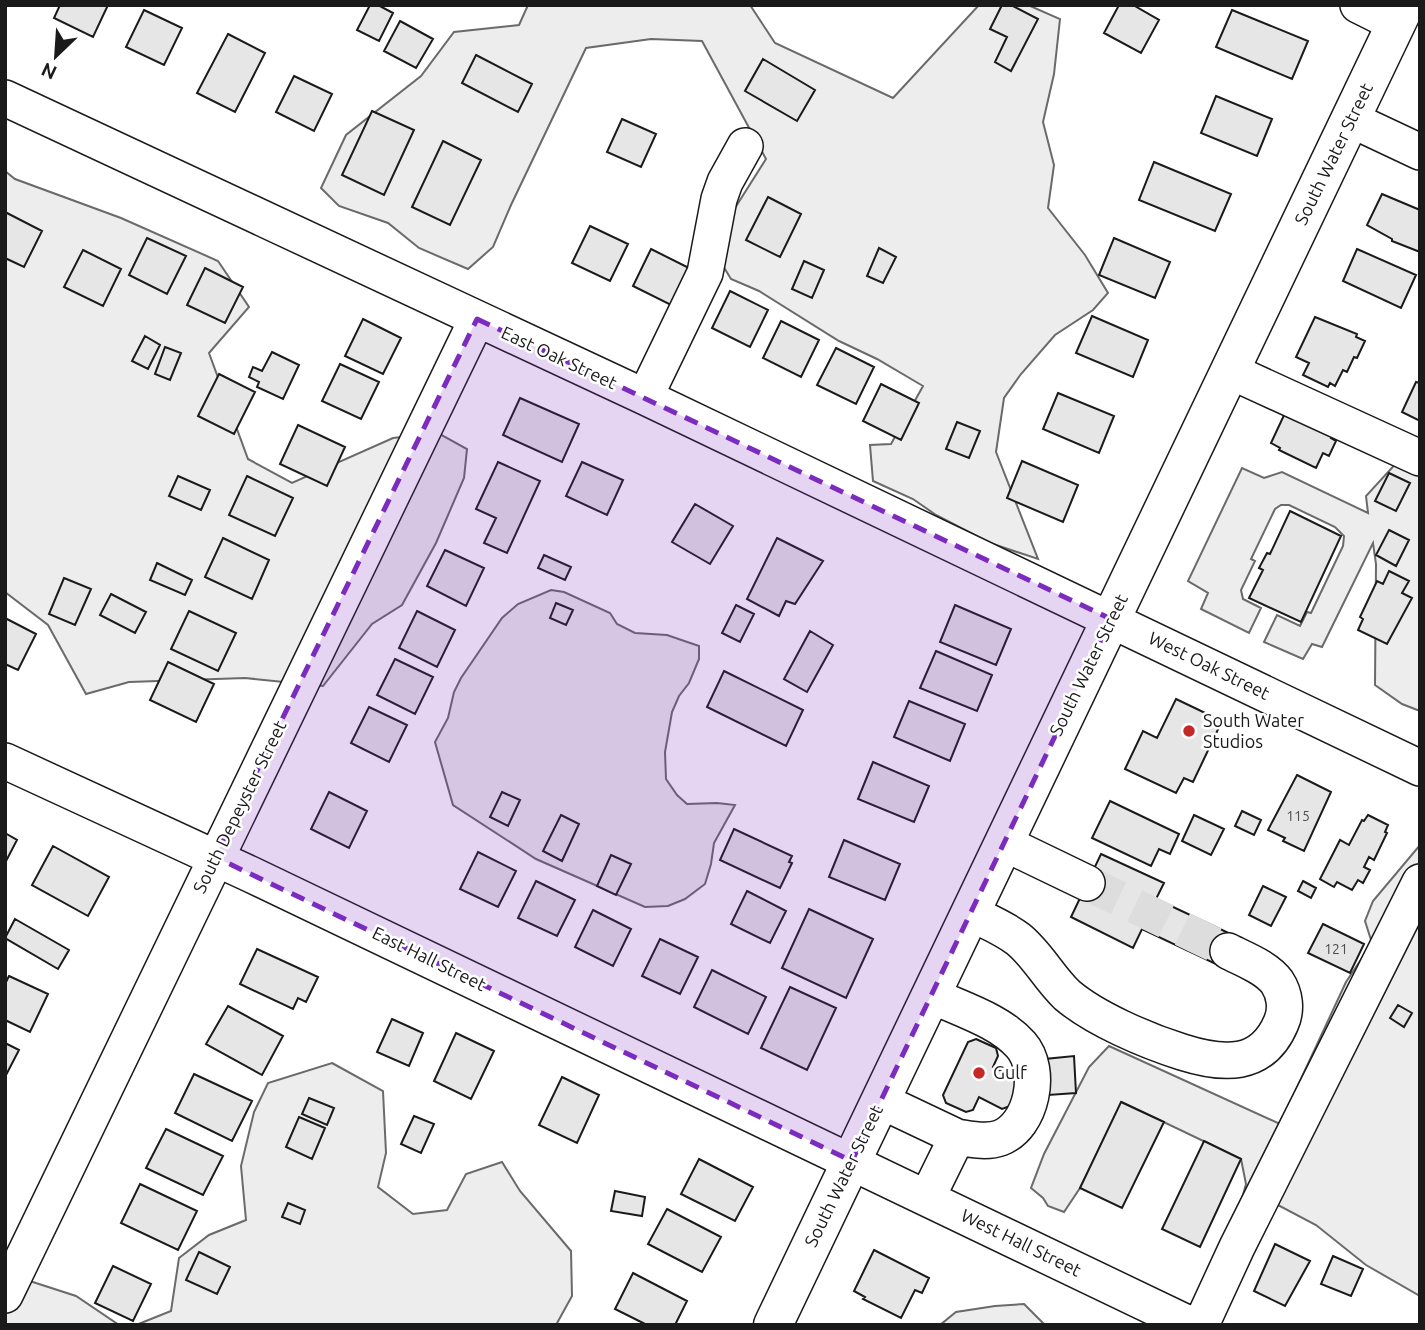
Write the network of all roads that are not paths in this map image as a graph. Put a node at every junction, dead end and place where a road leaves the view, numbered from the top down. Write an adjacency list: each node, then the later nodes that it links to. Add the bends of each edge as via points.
1 (1358, 5): 2 (street)
2 (1401, 14): 4 (main road, South Water Street)
3 (5, 98): 7 (street, East Oak Street)
4 (1350, 119): 6 (street); 8 (main road, South Water Street)
5 (745, 146): 9 (street, via 719,199 705,273)
6 (1420, 152)
7 (477, 320): 9 (street, East Oak Street); 15 (street, South Depeyster Street)
8 (1230, 371): 10 (street); 11 (main road, South Water Street)
9 (645, 397): 11 (street, East Oak Street)
10 (1420, 458)
11 (1111, 619): 13 (street, West Oak Street); 14 (main road, South Water Street)
12 (5, 761): 15 (street, East Hall Street)
13 (1420, 768)
14 (1004, 844): 17 (street); 18 (main road, South Water Street)
15 (215, 857): 23 (street, East Hall Street); 25 (street, South Depeyster Street)
16 (1420, 882): 28 (street)
17 (1087, 883)
18 (971, 913): 19 (street, via 1017,938 1066,993 1094,1014 1181,1052 1220,1062 1247,1059 1264,1050 1284,1017 1284,996 1276,981); 20 (main road, South Water Street)
19 (1228, 951)
20 (931, 995): 21 (main road, South Water Street); 22 (street, via 1011,1035 1030,1059 1033,1073 1030,1100 1014,1129 999,1139)
21 (881, 1101): 22 (street); 23 (main road, South Water Street)
22 (957, 1137): 24 (street)
23 (852, 1161): 24 (street, West Hall Street); 26 (main road, South Water Street)
24 (927, 1198): 27 (street, West Hall Street)
25 (5, 1294)
26 (773, 1325)
27 (1191, 1325)
28 (1201, 1325)

